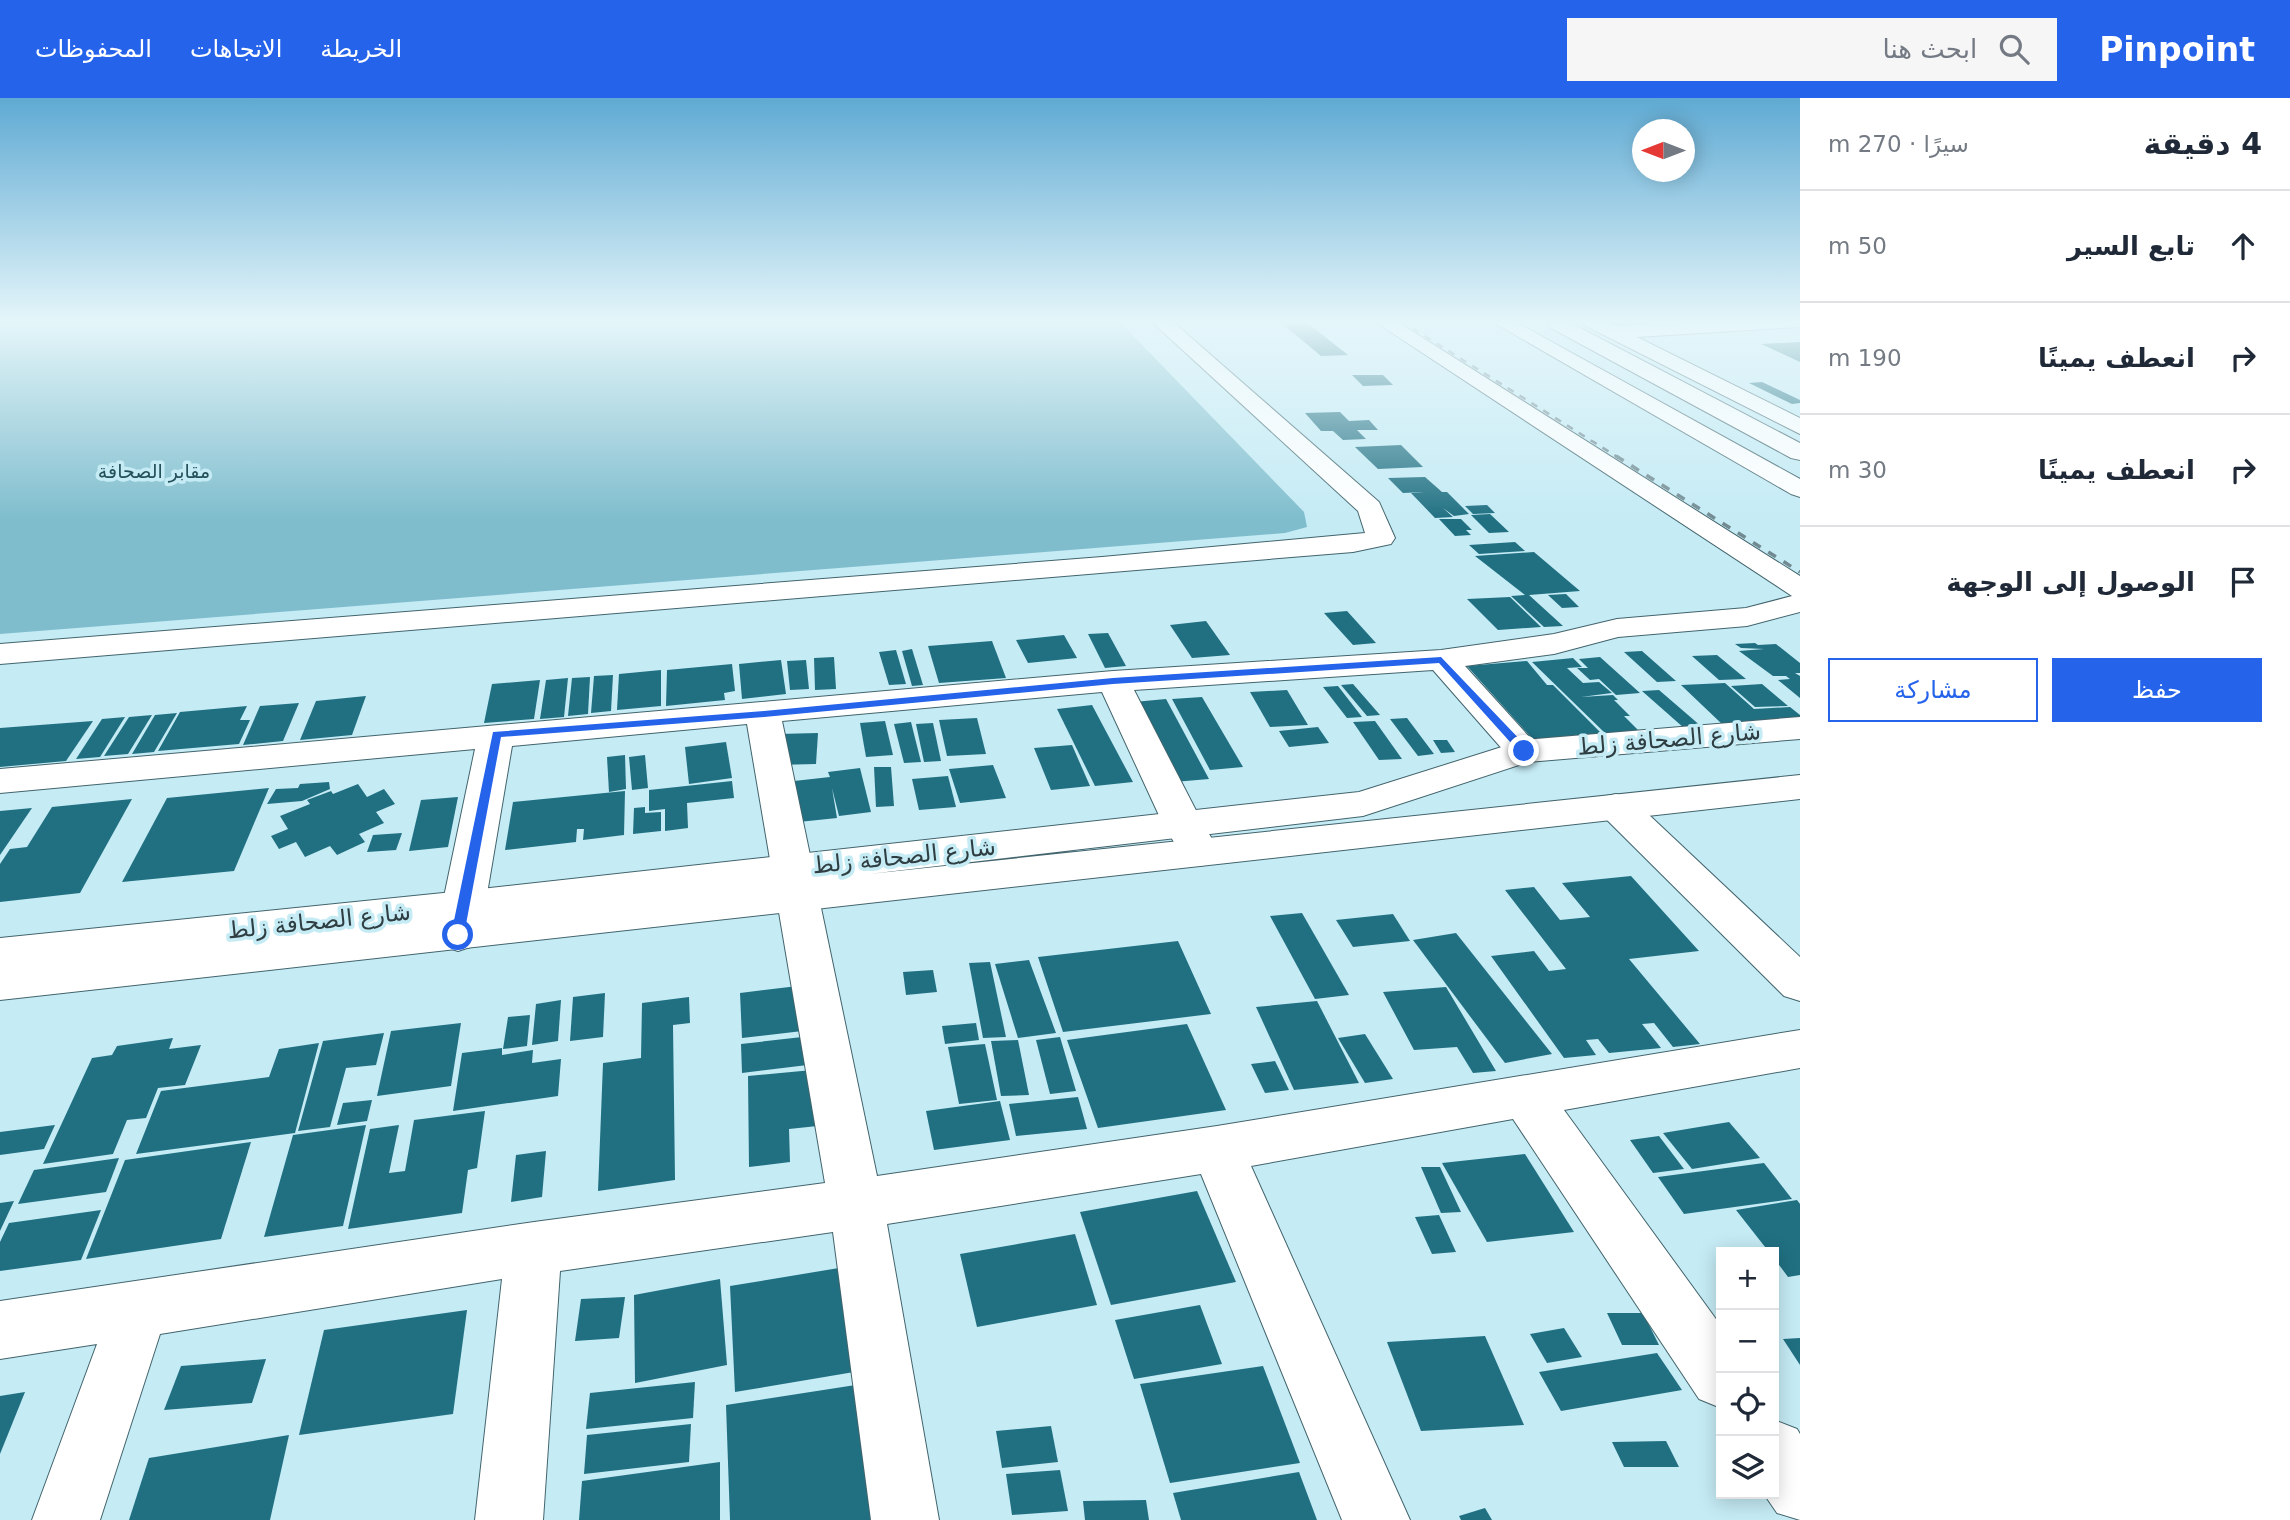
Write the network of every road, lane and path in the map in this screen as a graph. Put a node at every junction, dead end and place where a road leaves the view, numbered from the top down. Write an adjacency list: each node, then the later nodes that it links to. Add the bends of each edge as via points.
1 (1234, 387): 11 (main road, via 1370,509 1381,538 1102,566)
2 (1487, 387): 9 (main road)
3 (1618, 387): 8 (main road)
4 (1677, 387): 7 (main road)
5 (1722, 387): 6 (main road)
6 (1800, 427)
7 (1800, 453)
8 (1800, 489)
9 (1800, 589)
10 (1800, 603): 12 (main road, via 1747,617 1617,628 1554,644)
11 (0, 654)
12 (1441, 660): 13 (main road); 17 (main road)
13 (1113, 681): 14 (main road); 21 (main road)
14 (764, 714): 16 (main road); 22 (main road)
15 (1800, 728): 17 (main road, شارع الصحافة زلط)
16 (496, 734): 18 (main road); 23 (main road)
17 (1524, 751): 21 (main road, شارع الصحافة زلط, via 1363,804)
18 (0, 781)
19 (1800, 786): 20 (main road, شارع الصحافة زلط)
20 (1616, 806): 21 (main road, شارع الصحافة زلط); 26 (main road)
21 (1191, 838): 22 (main road, شارع الصحافة زلط)
22 (797, 883): 23 (main road, شارع الصحافة زلط); 30 (main road)
23 (460, 920): 24 (main road, شارع الصحافة زلط); 25 (main road, شارع الصحافة زلط)
24 (0, 954)
25 (0, 983)
26 (1800, 984)
27 (1800, 1049): 28 (main road)
28 (1527, 1098): 29 (main road); 34 (main road)
29 (1217, 1149): 30 (main road); 40 (main road)
30 (856, 1204): 31 (main road); 39 (main road)
31 (534, 1248): 32 (main road); 38 (main road)
32 (139, 1308): 33 (main road); 37 (main road)
33 (0, 1330)
34 (1718, 1373)
35 (1779, 1459): 36 (main road)
36 (1800, 1490)
37 (66, 1520)
38 (509, 1520)
39 (905, 1520)
40 (1376, 1520)

